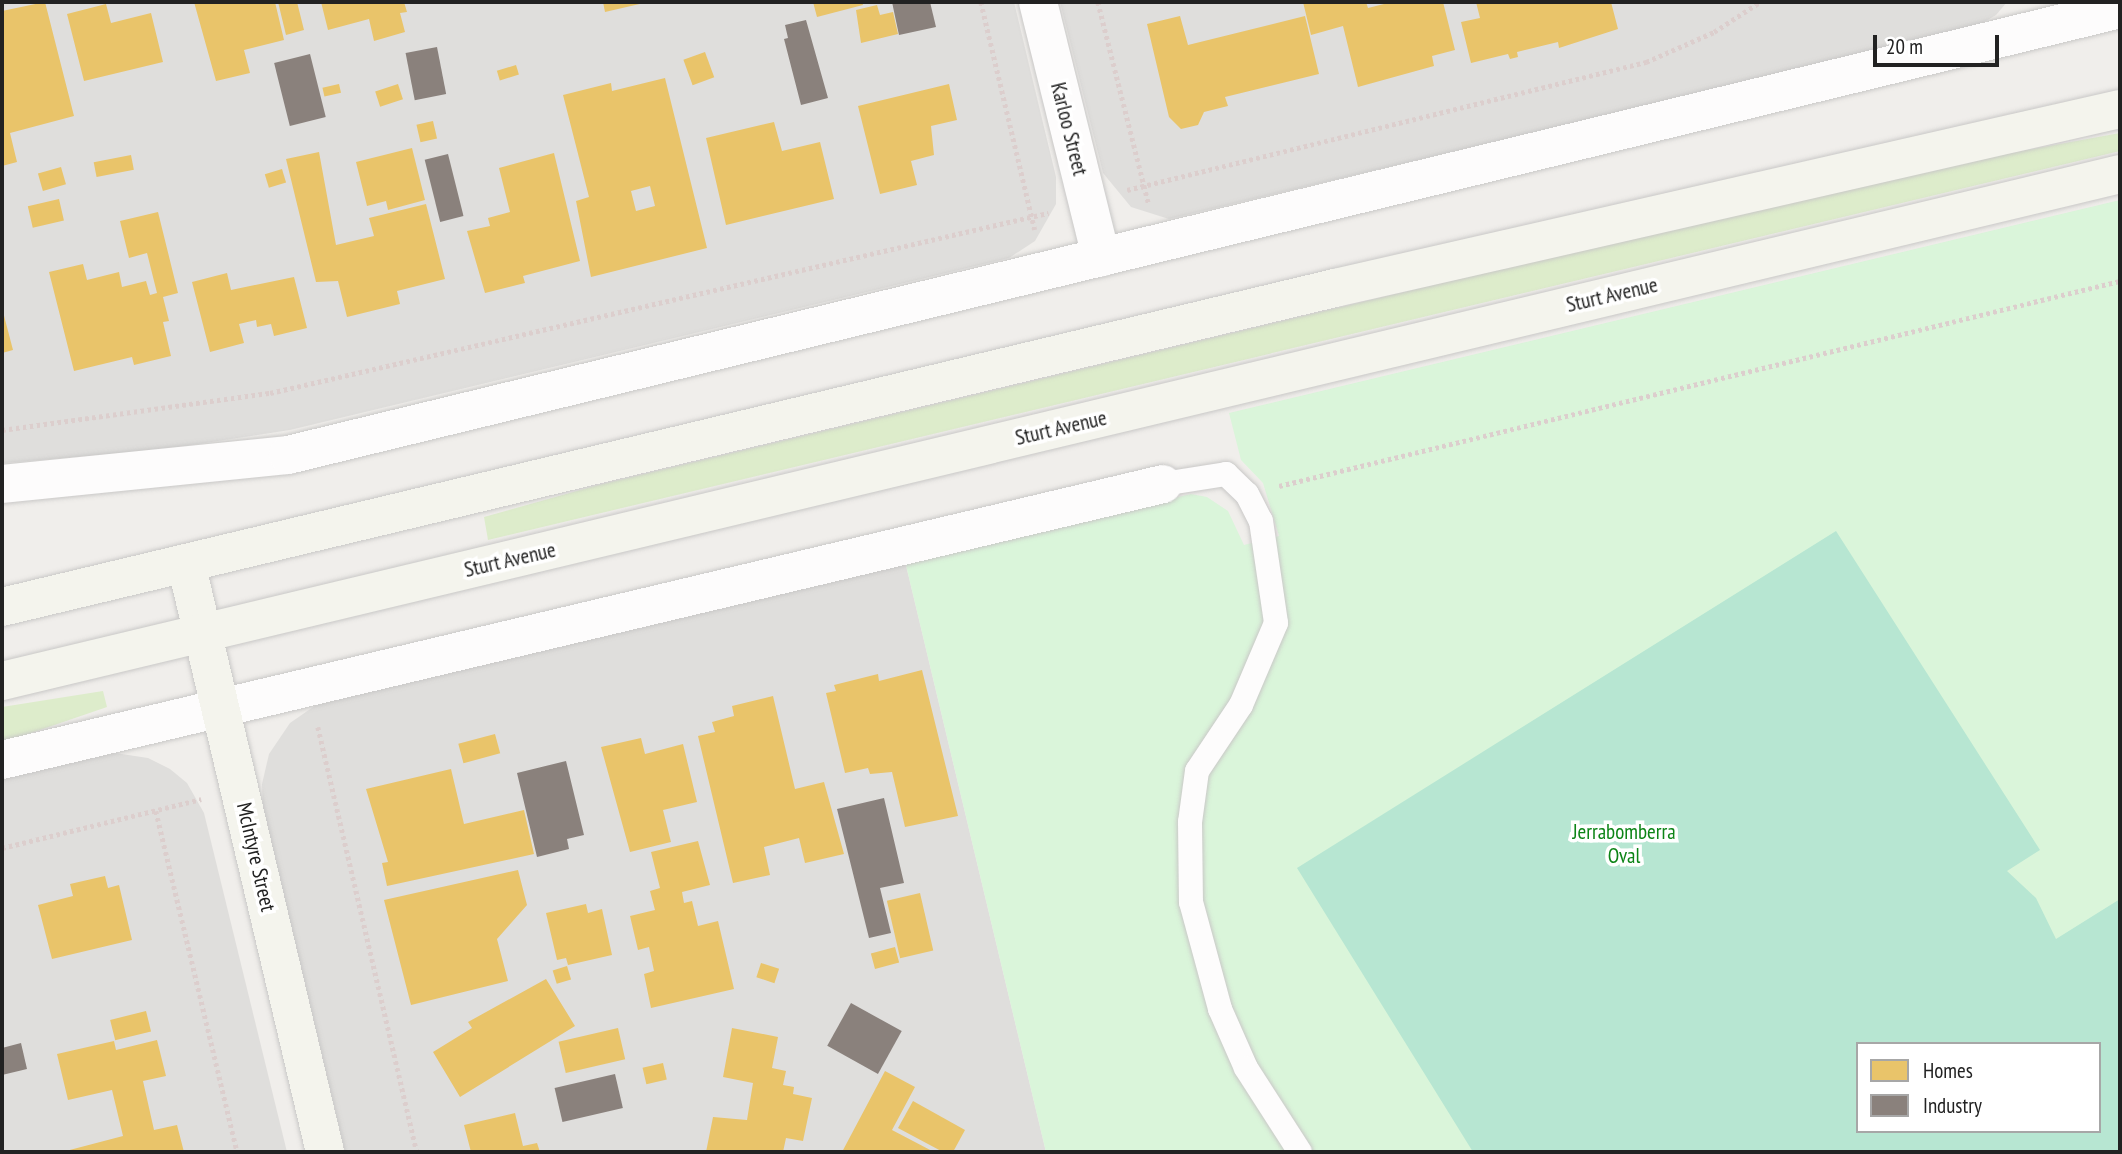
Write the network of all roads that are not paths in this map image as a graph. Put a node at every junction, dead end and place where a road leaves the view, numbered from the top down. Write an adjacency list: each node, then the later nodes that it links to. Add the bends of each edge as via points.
1 (1038, 2): 8 (street, Karloo Street)
2 (2120, 9): 3 (street)
3 (2044, 14): 8 (street)
4 (2120, 109): 6 (main road)
5 (2120, 117): 6 (main road)
6 (2034, 130): 11 (main road, via 1321,291)
7 (2120, 174): 13 (main road, Sturt Avenue)
8 (1101, 257): 9 (street, via 288,455)
9 (2, 484)
10 (1163, 484): 15 (street); 18 (lane, via 1226,474 1247,494 1261,521 1276,623 1241,705 1197,771 1190,822 1191,902 1220,1009 1241,1056)
11 (186, 563): 12 (main road); 13 (main road, McIntyre Street)
12 (2, 607)
13 (202, 634): 14 (main road, Sturt Avenue); 15 (main road, McIntyre Street)
14 (2, 681)
15 (220, 707): 16 (street); 17 (main road, McIntyre Street)
16 (2, 760)
17 (325, 1152)
18 (1300, 1152)

